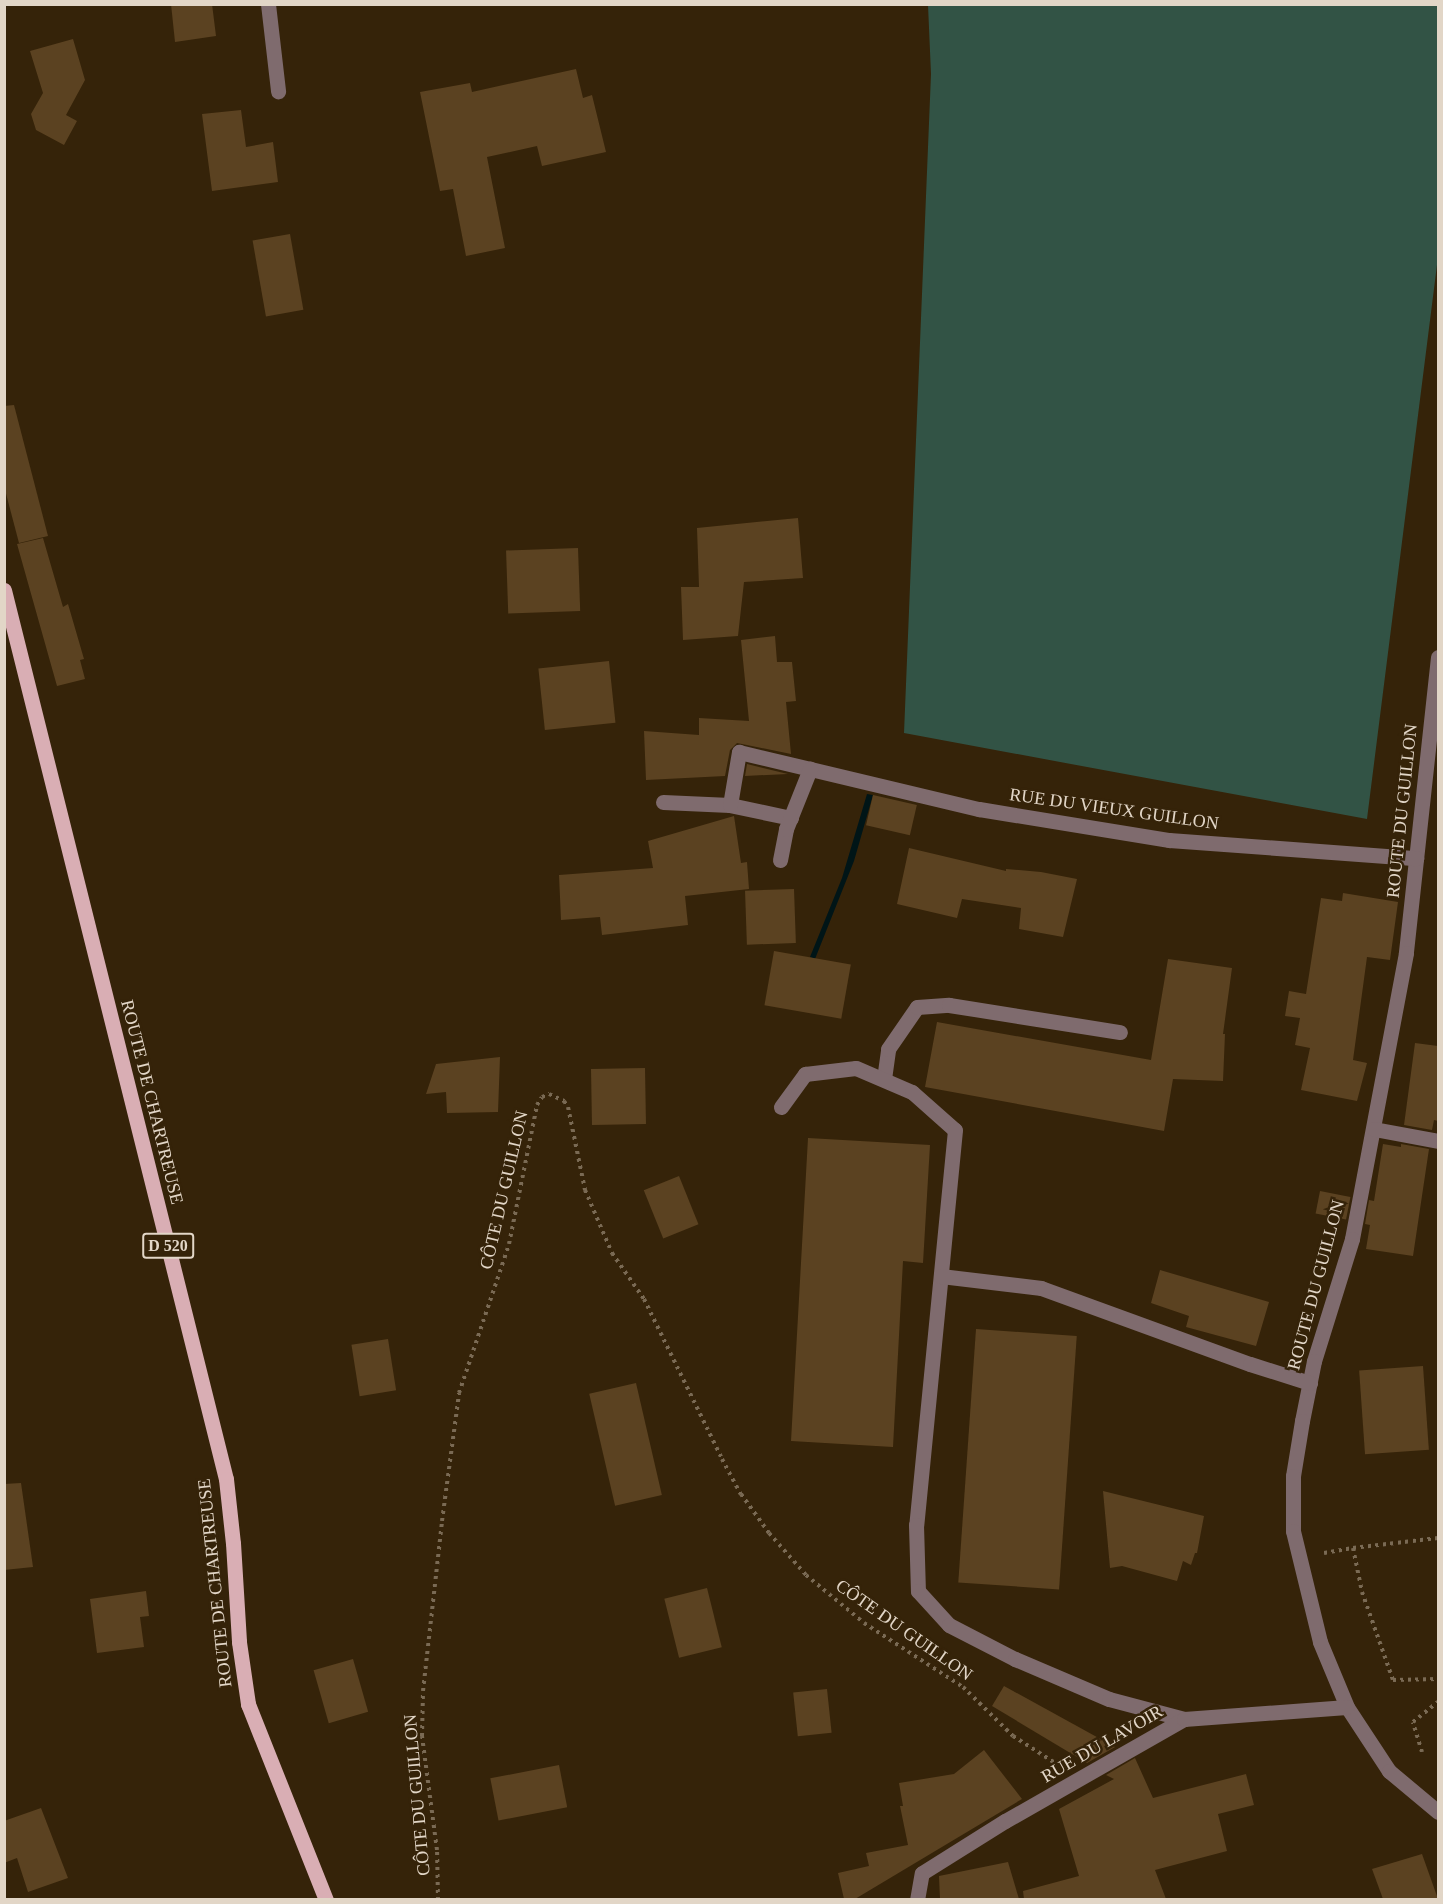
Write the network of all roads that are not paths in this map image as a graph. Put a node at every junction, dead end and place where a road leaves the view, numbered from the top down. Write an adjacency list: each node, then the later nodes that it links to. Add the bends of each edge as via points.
1 (268, 4): 2 (street)
2 (278, 91)
3 (4, 590): 21 (main road, ROUTE DE CHARTREUSE / D 520, via 226,1479 248,1704)
4 (1438, 662): 9 (street, ROUTE DU GUILLON)
5 (810, 768): 7 (street, RUE DU VIEUX GUILLON, via 739,752); 8 (street); 9 (street, RUE DU VIEUX GUILLON, via 979,809 1169,840)
6 (663, 802): 7 (street)
7 (730, 805): 8 (street)
8 (790, 818): 10 (street)
9 (1416, 858): 14 (street, ROUTE DU GUILLON, via 1406,953)
10 (780, 860)
11 (1120, 1032): 12 (street, via 949,1005 917,1007 888,1049)
12 (884, 1079): 13 (street, via 856,1068 805,1074); 16 (street, via 912,1092 955,1130)
13 (781, 1107)
14 (1374, 1129): 15 (street); 17 (street, ROUTE DU GUILLON, via 1352,1239)
15 (1438, 1141)
16 (941, 1276): 17 (street, via 1041,1288); 19 (street, via 916,1525 918,1591 950,1625 1014,1659 1109,1699)
17 (1310, 1383): 18 (street, ROUTE DU GUILLON, via 1293,1476 1293,1531 1320,1642)
18 (1347, 1707): 19 (street, RUE DU LAVOIR); 20 (street, ROUTE DU GUILLON, via 1389,1772)
19 (1184, 1719): 22 (street, RUE DU LAVOIR, via 922,1873)
20 (1438, 1812)
21 (326, 1899)
22 (916, 1899)

